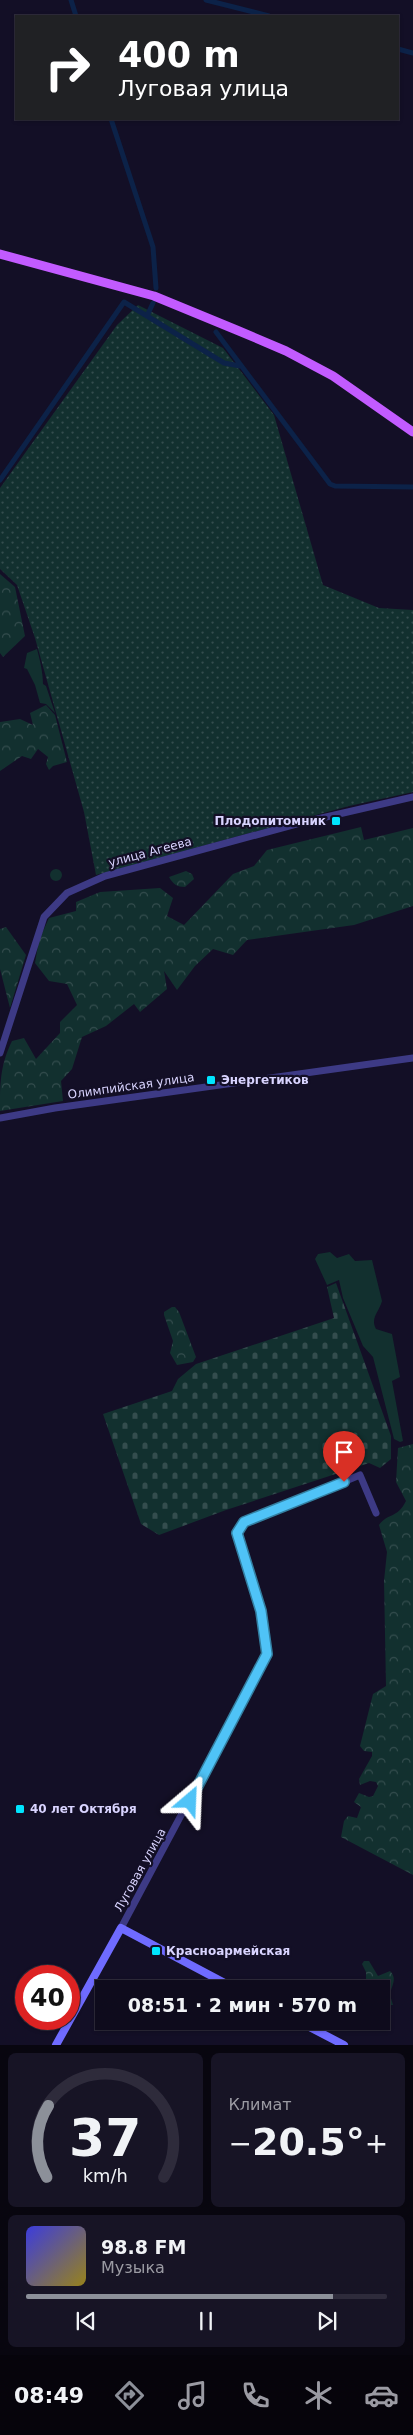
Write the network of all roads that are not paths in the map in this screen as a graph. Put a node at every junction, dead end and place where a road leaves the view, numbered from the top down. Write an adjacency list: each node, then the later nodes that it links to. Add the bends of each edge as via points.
1 (0, 254): 2 (main road, via 129,288 286,351 333,376)
2 (413, 432)
3 (413, 797): 4 (street, улица Агеева, via 300,823 105,876 68,893 44,917)
4 (0, 1053)
5 (413, 1058): 6 (street, Олимпийская улица)
6 (0, 1118)
7 (376, 1513): 8 (street, Луговая улица, via 360,1475 244,1522 237,1533 261,1611 267,1654)
8 (121, 1928): 9 (main road); 11 (main road, Луговая улица)
9 (219, 1980)
10 (315, 2030): 12 (main road)
11 (56, 2045)
12 (344, 2045)

